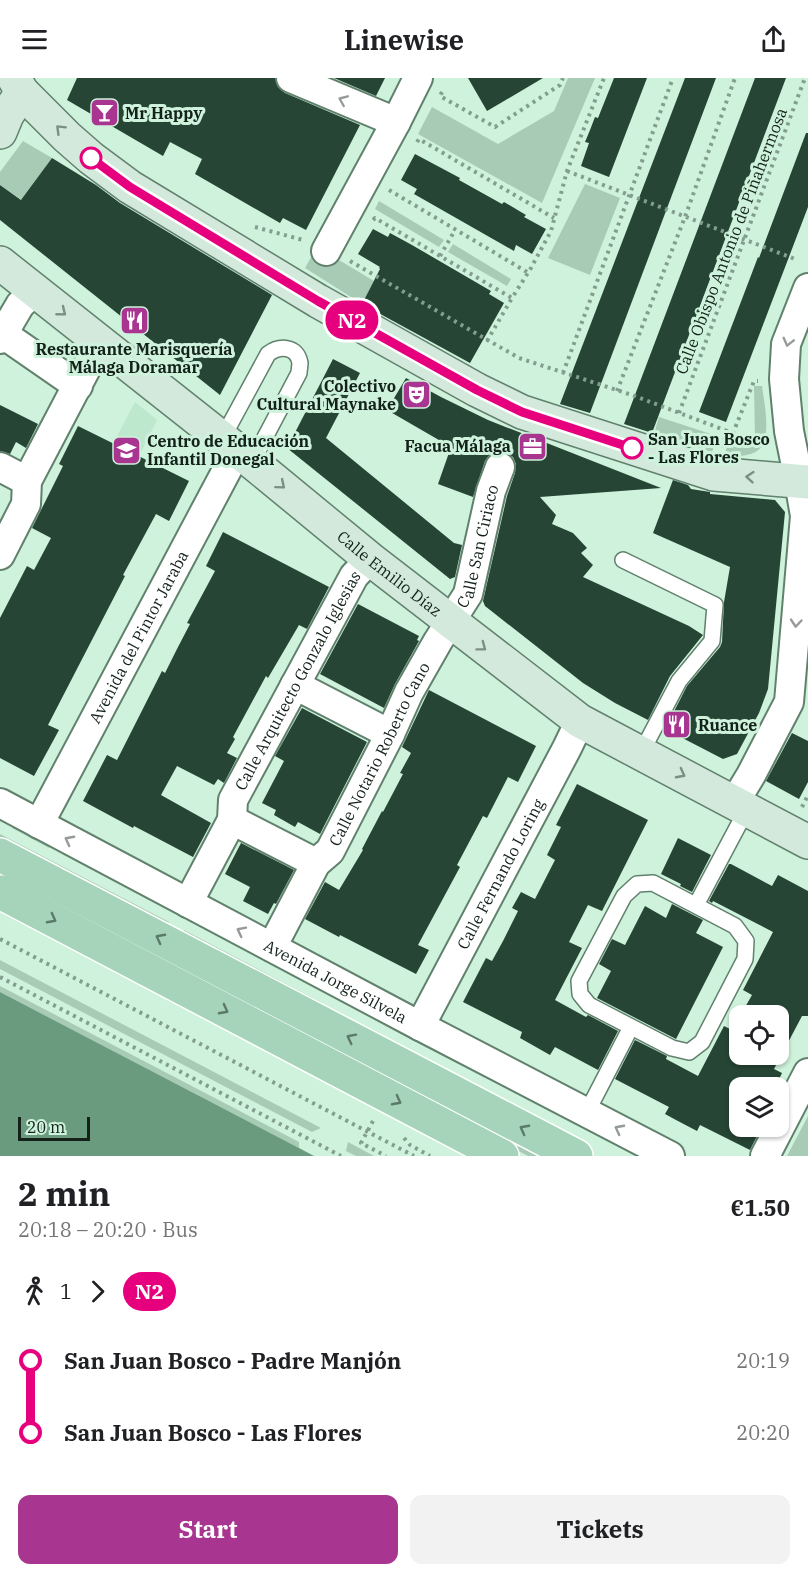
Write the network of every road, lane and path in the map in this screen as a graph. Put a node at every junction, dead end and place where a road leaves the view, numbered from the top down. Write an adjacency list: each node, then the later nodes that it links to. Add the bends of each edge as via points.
1 (291, 78): 9 (street, one-way to 1)
2 (563, 78): 7 (path, via 560,85 495,127 440,96)
3 (604, 78): 12 (path)
4 (674, 78): 14 (path)
5 (735, 78): 15 (path)
6 (805, 78): 20 (path, Calle Obispo Antonio de Piñahermosa)
7 (431, 82): 9 (street)
8 (22, 83): 10 (main road); 43 (main road, one-way to 8, via 714,474 522,412 477,390 318,301 130,187 75,144)
9 (396, 122): 21 (street)
10 (0, 132)
11 (415, 146): 17 (path, via 419,140)
12 (567, 171): 14 (path); 17 (path)
13 (389, 191): 19 (path)
14 (630, 196): 15 (path); 32 (path)
15 (685, 217): 20 (path); 35 (path)
16 (375, 218): 22 (path)
17 (554, 218): 25 (path, via 551,231)
18 (249, 226): 21 (path, via 313,243)
19 (455, 230): 22 (path); 25 (path)
20 (745, 240): 23 (path); 36 (path, Calle Obispo Antonio de Piñahermosa)
21 (336, 254): 30 (path)
22 (440, 255): 28 (path)
23 (795, 259)
24 (0, 263): 27 (main road, Calle Emilio Díaz)
25 (527, 272): 28 (path)
26 (808, 288): 43 (street, one-way to 43, via 786,344 784,379 789,431)
27 (35, 290): 29 (street, via 20,305); 31 (main road, Calle Emilio Díaz, one-way to 31)
28 (512, 298): 30 (path)
29 (2, 336): 34 (street)
30 (487, 340): 32 (path, via 519,358)
31 (103, 345): 34 (street); 39 (main road, Calle Emilio Díaz)
32 (563, 373): 35 (path)
33 (754, 381): 37 (path, via 733,433)
34 (78, 386): 42 (street)
35 (617, 391): 36 (path)
36 (679, 413): 37 (path)
37 (727, 431): 38 (path)
38 (724, 438)
39 (237, 450): 39 (lane, via 268,354 281,347 290,350 300,363 299,373); 45 (main road, Calle Emilio Díaz, one-way to 45); 55 (street, Avenida del Pintor Jaraba)
40 (500, 466): 47 (street, Calle San Ciriaco, via 490,491 468,594)
41 (0, 468): 42 (street)
42 (27, 481): 44 (street, via 26,504)
43 (804, 481): 53 (street, one-way to 53, via 805,516 789,702 751,775)
44 (0, 555)
45 (370, 559): 47 (main road, Calle Emilio Díaz); 48 (street, Calle Arquitecto Gonzalo Iglesias, via 354,576)
46 (622, 560): 51 (lane, via 715,605 712,641 679,681)
47 (450, 622): 49 (main road, Calle Emilio Díaz, one-way to 49); 50 (street, Calle Notario Roberto Cano)
48 (295, 685): 50 (street); 54 (street, Calle Arquitecto Gonzalo Iglesias, via 233,800)
49 (580, 721): 51 (main road, Calle Emilio Díaz); 65 (street, Calle Fernando Loring)
50 (390, 734): 58 (street, Calle Notario Roberto Cano, via 330,850)
51 (641, 753): 53 (main road, Calle Emilio Díaz, one-way to 53)
52 (0, 803): 55 (street, Avenida Jorge Silvela)
53 (741, 806): 56 (main road, Calle Emilio Díaz); 61 (lane)
54 (232, 820): 58 (street); 60 (street, Calle Arquitecto Gonzalo Iglesias)
55 (39, 824): 60 (street, Avenida Jorge Silvela, one-way to 55)
56 (808, 842)
57 (0, 855): 75 (main road, one-way to 57)
58 (316, 863): 63 (street, Calle Notario Roberto Cano)
59 (0, 892): 74 (main road, one-way to 74)
60 (188, 903): 63 (street, Avenida Jorge Silvela, one-way to 60)
61 (696, 905): 66 (lane, via 653,883 637,884 624,896 579,981 580,994 589,1005); 66 (lane, via 735,926 746,941 745,959 702,1042 689,1052 672,1048)
62 (0, 939): 70 (path)
63 (272, 946): 65 (street, Avenida Jorge Silvela)
64 (0, 977): 71 (path)
65 (420, 1026): 68 (street, Avenida Jorge Silvela)
66 (631, 1027): 68 (lane)
67 (808, 1072): 77 (street)
68 (587, 1112): 76 (street, Avenida Jorge Silvela, one-way to 68)
69 (376, 1116): 70 (path)
70 (367, 1131): 72 (path, via 361,1143); 73 (path)
71 (342, 1156)
72 (386, 1156)
73 (414, 1156)
74 (502, 1156)
75 (576, 1156)
76 (670, 1156)
77 (765, 1156)

